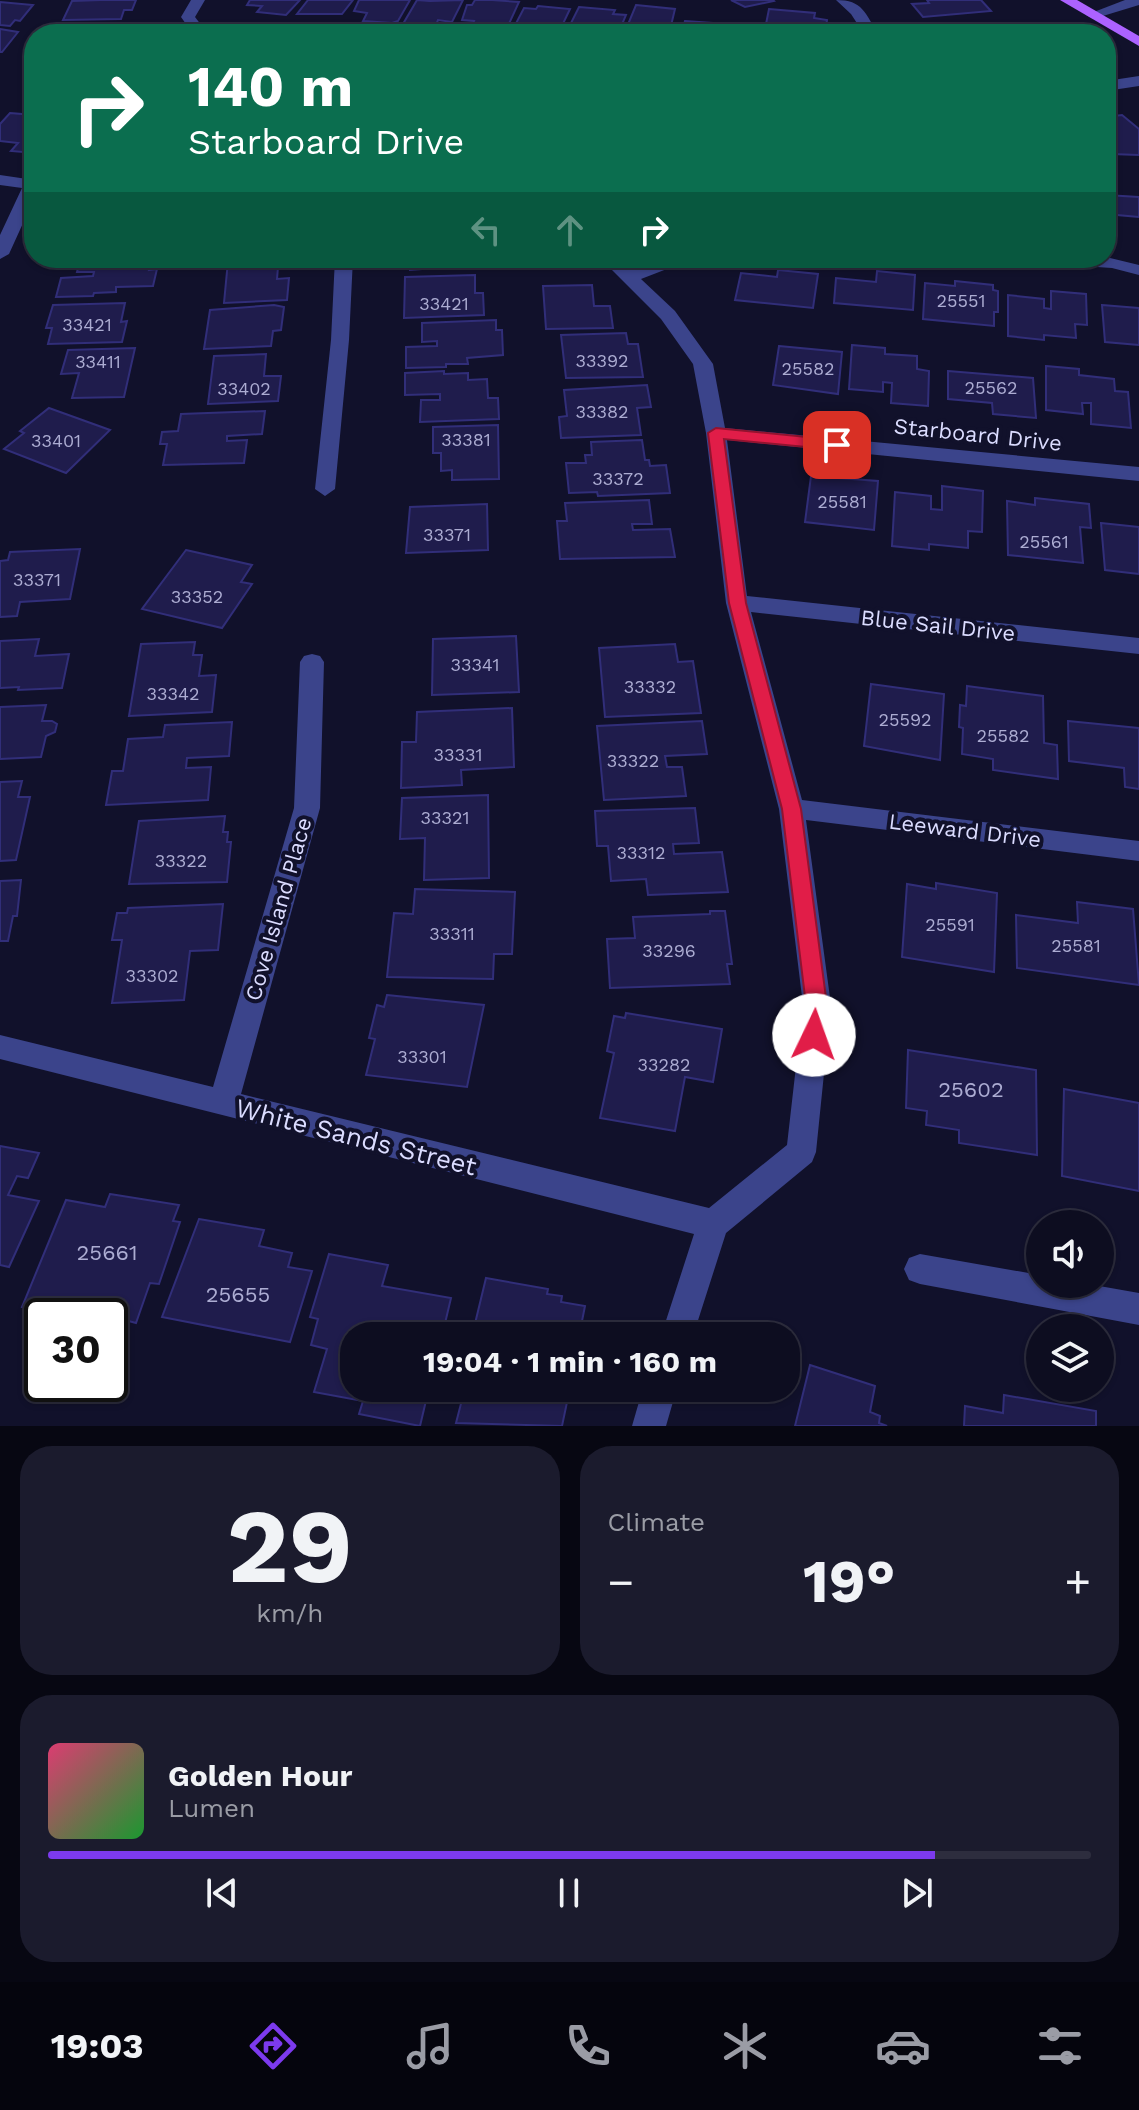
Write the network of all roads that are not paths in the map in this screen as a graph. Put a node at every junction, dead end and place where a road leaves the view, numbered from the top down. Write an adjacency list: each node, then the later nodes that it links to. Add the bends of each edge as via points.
1 (198, 0): 6 (street, via 188,17)
2 (843, 0): 7 (street)
3 (1067, 0): 5 (main road)
4 (1139, 0): 5 (street)
5 (1093, 15): 8 (main road)
6 (193, 24)
7 (865, 24)
8 (1108, 24)
9 (1116, 28): 10 (main road)
10 (1139, 42)
11 (1139, 81): 12 (street)
12 (1116, 84)
13 (0, 180): 14 (street)
14 (24, 184)
15 (24, 204): 16 (street)
16 (0, 254)
17 (1116, 264): 21 (street)
18 (344, 268): 25 (street)
19 (621, 268): 22 (street)
20 (652, 268): 22 (street)
21 (1139, 270)
22 (631, 276): 23 (street, via 703,364)
23 (716, 433): 24 (street, Starboard Drive); 26 (street)
24 (1139, 474)
25 (325, 489)
26 (737, 603): 27 (street, Blue Sail Drive); 29 (street)
27 (1139, 646)
28 (312, 662): 32 (street, Cove Island Place, via 307,808)
29 (792, 809): 30 (street, Leeward Drive); 33 (street, via 817,1005 801,1152)
30 (1139, 851)
31 (0, 1047): 32 (street, White Sands Street)
32 (223, 1104): 33 (street, White Sands Street)
33 (713, 1224): 36 (street)
34 (920, 1269): 35 (street)
35 (1139, 1309)
36 (682, 1322)
37 (656, 1402): 38 (street)
38 (649, 1426)

